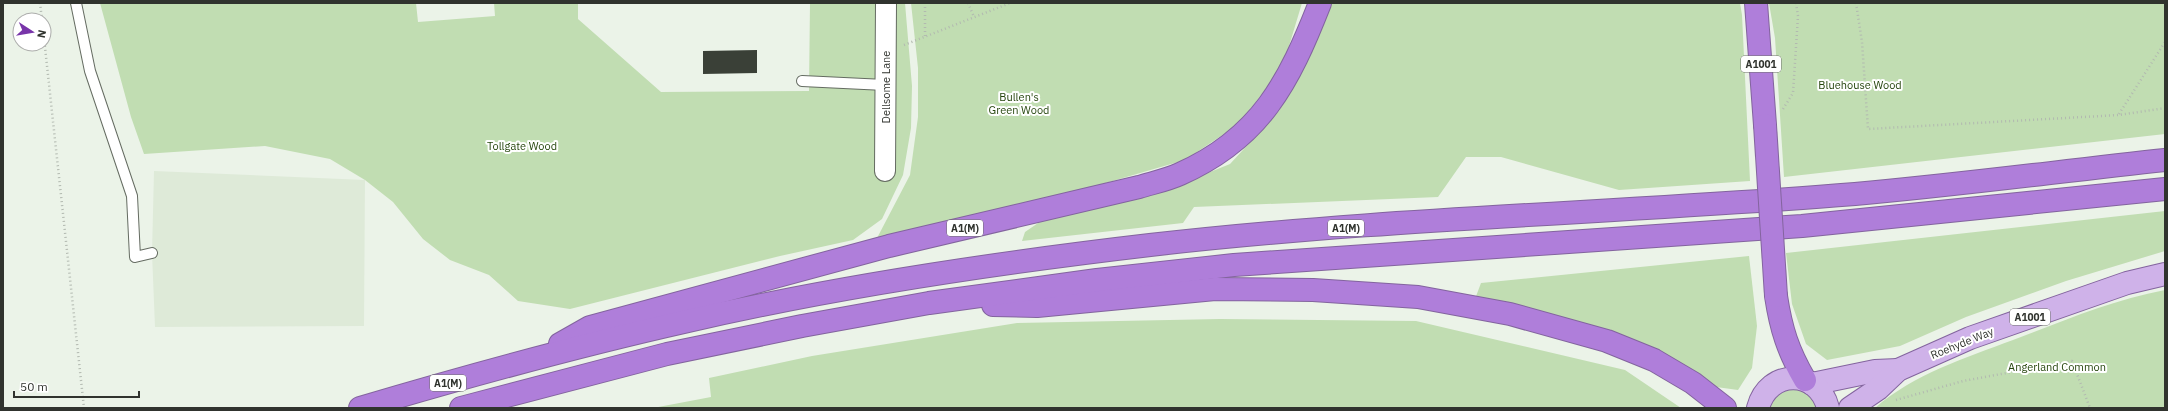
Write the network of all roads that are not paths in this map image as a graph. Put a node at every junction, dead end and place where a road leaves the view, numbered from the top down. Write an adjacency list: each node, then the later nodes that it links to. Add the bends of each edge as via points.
1 (76, 3): 10 (lane, via 90,71 132,196 135,256)
2 (886, 3): 6 (street, Dellsome Lane)
3 (1320, 3): 13 (highway, A1(M), via 1287,80 1270,104 1233,142 1206,161 1178,175 1139,187 889,246 590,327)
4 (1756, 3): 15 (highway, A1001, bridge, via 1776,296 1784,337 1793,360)
5 (802, 81): 6 (lane)
6 (885, 86): 8 (street, Dellsome Lane)
7 (2165, 160): 13 (highway, A1(M), via 1856,194 1314,230 1152,245 992,266 826,293 691,320)
8 (886, 171)
9 (2165, 189): 12 (highway, A1(M), via 1802,226 1234,265 1097,280)
10 (152, 253)
11 (2165, 274): 14 (main road, Roehyde Way / A1001, via 2127,283 1970,338)
12 (929, 303): 17 (highway, A1(M), via 667,354); 18 (highway, A1(M), via 1037,306 1215,289 1313,290 1418,297 1510,314 1607,341 1654,360 1693,383)
13 (536, 357): 16 (highway, A1(M))
14 (1898, 370): 15 (main road, Roehyde Way / A1001, via 1875,371); 21 (main road, Roehyde Way / A1001, via 1878,389)
15 (1809, 382): 19 (main road, Roehyde Way, via 1784,379 1775,383 1767,389); 20 (main road, via 1820,391)
16 (360, 408)
17 (461, 408)
18 (1725, 408)
19 (1758, 408)
20 (1828, 408)
21 (1850, 408)

